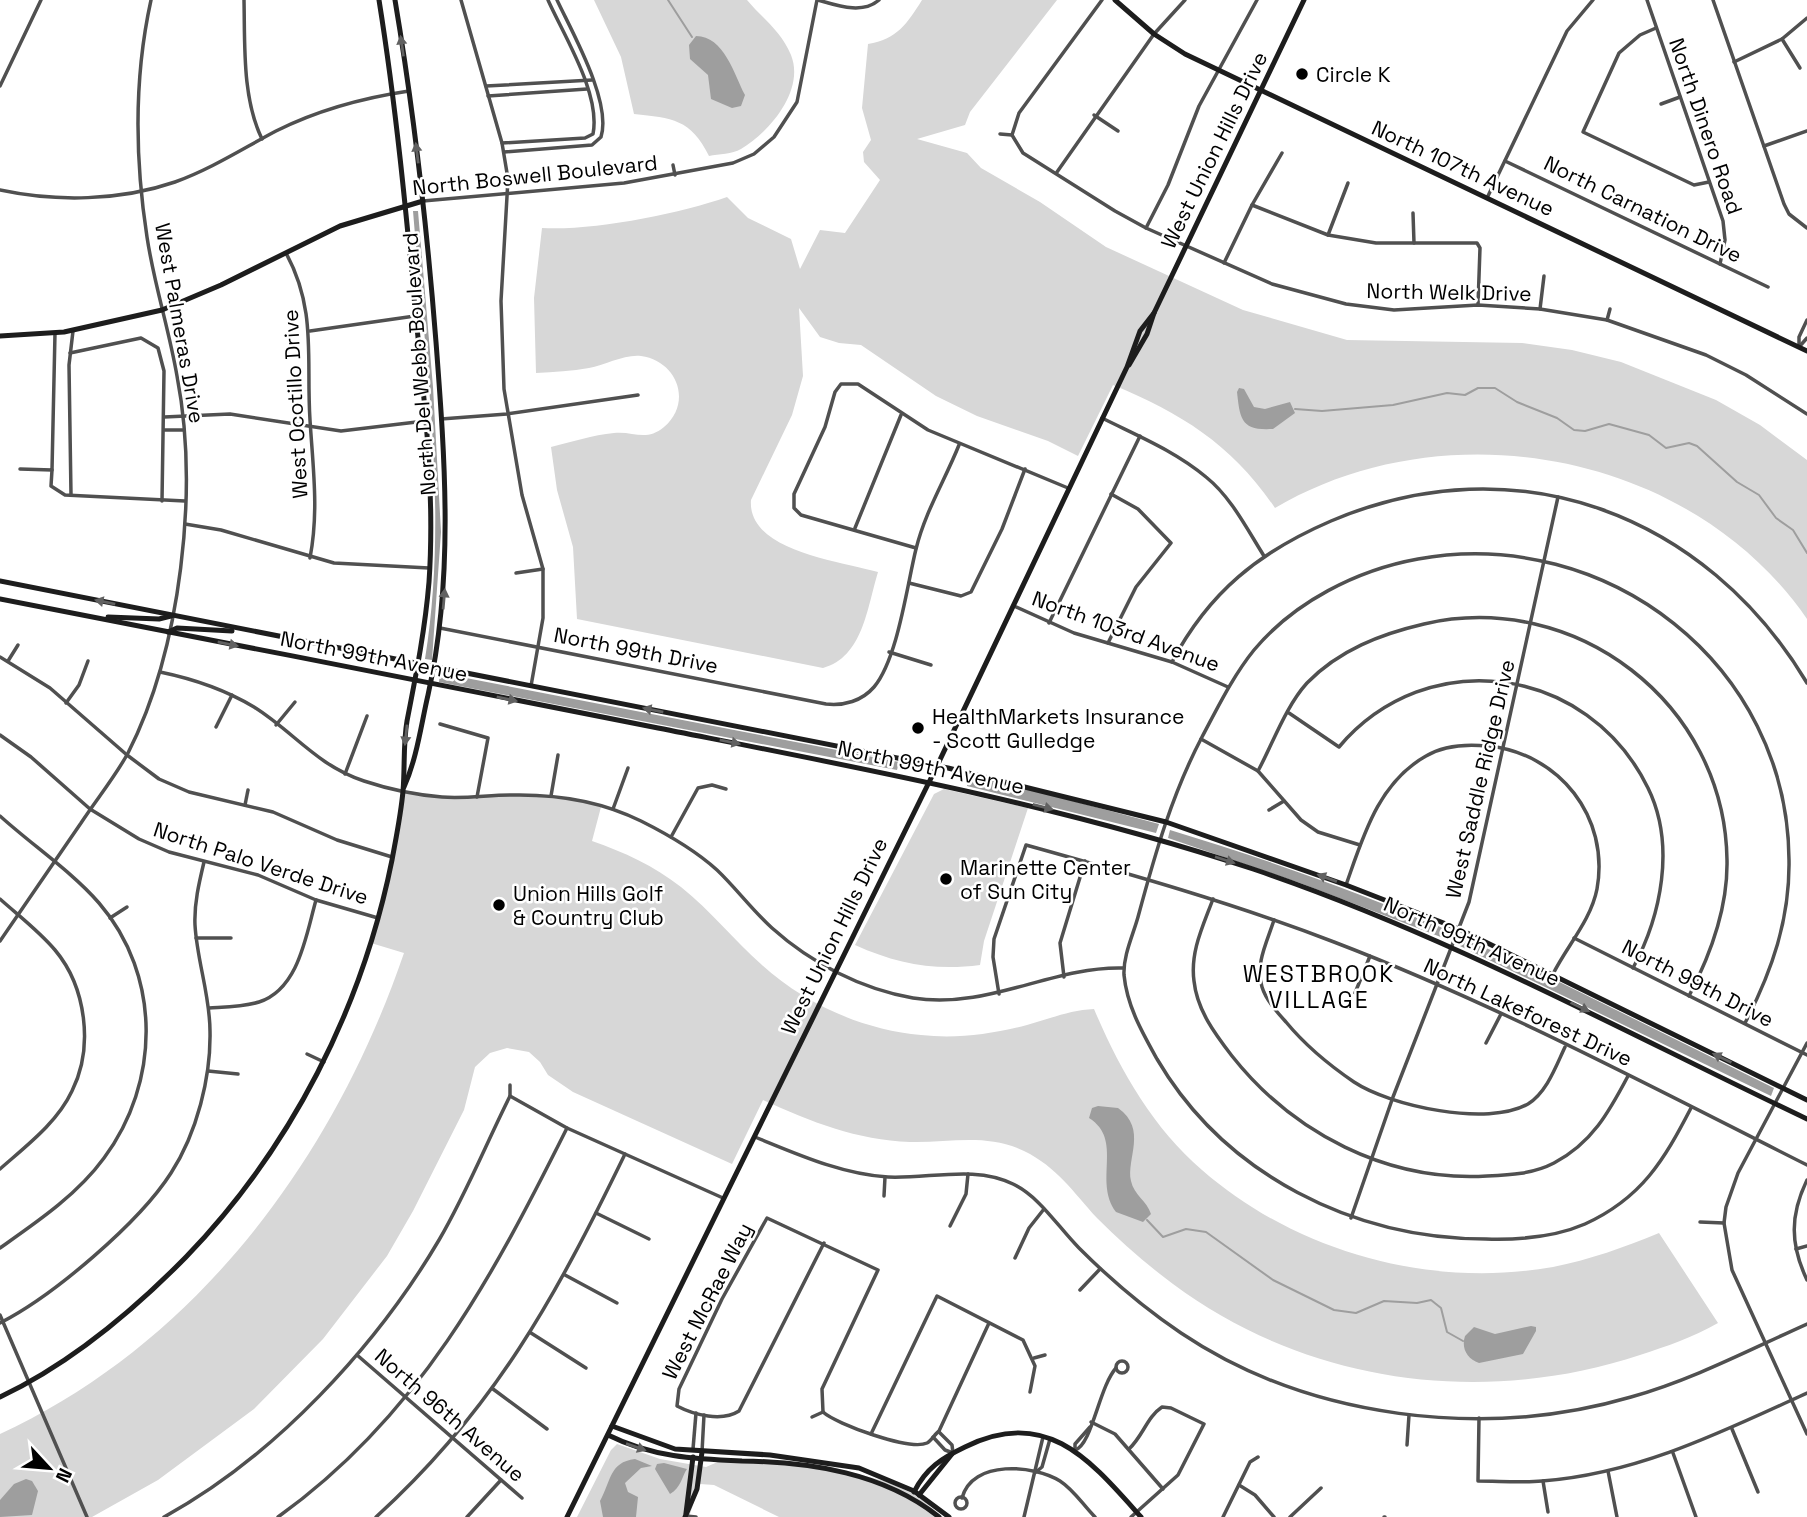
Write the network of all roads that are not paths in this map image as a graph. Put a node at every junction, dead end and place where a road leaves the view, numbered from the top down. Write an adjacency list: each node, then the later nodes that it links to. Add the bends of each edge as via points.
1 (41, 0): 28 (street)
2 (151, 0): 55 (street, West Palmeras Drive, via 139,86)
3 (244, 0): 43 (street, via 248,80)
4 (379, 0): 34 (main road, North Del Webb Boulevard)
5 (396, 0): 32 (main road, North Del Webb Boulevard, one-way to 5)
6 (461, 0): 29 (street)
7 (548, 0): 27 (street)
8 (557, 0): 26 (street)
9 (818, 0): 10 (street, via 848,9); 51 (street, North Boswell Boulevard, via 797,102 774,137 754,154 733,163)
10 (879, 0)
11 (1102, 0): 42 (street, via 1019,113)
12 (1115, 0): 21 (main road, North 107th Avenue)
13 (1185, 0): 21 (street)
14 (1257, 0): 25 (street)
15 (1304, 0): 33 (main road, West Union Hills Drive)
16 (1593, 0): 48 (street, via 1567,31)
17 (1647, 0): 20 (street, North Dinero Road)
18 (1713, 0): 23 (street)
19 (1807, 18): 22 (street)
20 (1656, 28): 36 (street, North Dinero Road); 52 (street, via 1619,53 1583,132 1694,185)
21 (1154, 34): 25 (main road, North 107th Avenue); 38 (street)
22 (1782, 38): 23 (street); 24 (street)
23 (1734, 62): 45 (street)
24 (1800, 68)
25 (1217, 70): 33 (main road, North 107th Avenue); 62 (street)
26 (592, 80): 27 (street); 31 (street)
27 (584, 81): 29 (street); 30 (street)
28 (0, 86)
29 (485, 86): 35 (street)
30 (587, 89): 31 (street); 35 (street); 44 (street, via 595,130 590,137)
31 (595, 89): 46 (street, via 603,123 598,142)
32 (408, 91): 34 (street); 58 (main road, North Del Webb Boulevard, one-way to 32)
33 (1261, 91): 57 (main road, North 107th Avenue); 65 (main road, West Union Hills Drive)
34 (393, 94): 43 (street, via 330,109); 59 (main road, North Del Webb Boulevard)
35 (488, 96): 44 (street)
36 (1680, 97): 37 (street); 52 (street, North Dinero Road)
37 (1661, 104)
38 (1094, 115): 39 (street); 50 (street)
39 (1118, 131)
40 (1807, 131): 45 (street)
41 (1000, 134): 42 (street)
42 (1012, 135): 50 (street, North Welk Drive, via 1023,153)
43 (262, 139): 55 (street, via 186,178)
44 (502, 144): 46 (street)
45 (1764, 146): 63 (street, via 1789,214)
46 (504, 152): 56 (street)
47 (1282, 153): 60 (street)
48 (1505, 160): 57 (street); 69 (street, North Carnation Drive)
49 (673, 164): 51 (street)
50 (1057, 172): 62 (street, North Welk Drive)
51 (675, 175): 56 (street, North Boswell Boulevard)
52 (1710, 182): 69 (street, North Dinero Road, via 1724,226)
53 (1348, 183): 64 (street)
54 (0, 190): 55 (street, via 74,198)
55 (141, 191): 75 (street, West Palmeras Drive)
56 (509, 192): 58 (street, North Boswell Boulevard); 88 (street, via 501,301)
57 (1488, 196): 84 (main road, North 107th Avenue)
58 (423, 201): 59 (main road, North Boswell Boulevard); 94 (main road, North Del Webb Boulevard)
59 (406, 205): 67 (main road, North Boswell Boulevard, via 340,226); 76 (main road, North Del Webb Boulevard)
60 (1251, 205): 64 (street); 68 (street)
61 (1413, 214): 66 (street)
62 (1146, 228): 65 (street, North Welk Drive)
63 (1807, 228)
64 (1328, 235): 66 (street)
65 (1187, 244): 68 (street, North Welk Drive); 93 (main road, West Union Hills Drive)
66 (1414, 244): 72 (street, via 1477,243)
67 (285, 251): 75 (main road, North Boswell Boulevard); 80 (street, West Ocotillo Drive, via 302,288)
68 (1224, 263): 72 (street, North Welk Drive, via 1272,284 1346,304 1394,310)
69 (1720, 264): 71 (street, North Carnation Drive)
70 (1544, 276): 73 (street)
71 (1768, 287)
72 (1478, 305): 73 (street, North Welk Drive)
73 (1540, 309): 77 (street, North Welk Drive)
74 (1610, 309): 77 (street)
75 (162, 310): 79 (main road, North Boswell Boulevard); 92 (street, West Palmeras Drive)
76 (416, 316): 80 (street); 95 (main road, North Del Webb Boulevard)
77 (1607, 320): 89 (street, North Welk Drive, via 1706,355)
78 (1807, 320): 84 (street)
79 (73, 331): 81 (main road, North Boswell Boulevard); 86 (street)
80 (310, 331): 96 (street, West Ocotillo Drive)
81 (55, 333): 82 (main road, North Boswell Boulevard); 103 (street)
82 (0, 336)
83 (1807, 338): 84 (street)
84 (1799, 347): 85 (main road, North 107th Avenue)
85 (1807, 351)
86 (70, 353): 91 (street, via 149,340 158,348 164,371); 106 (street)
87 (638, 395): 88 (street)
88 (507, 414): 94 (street); 117 (street, via 522,495)
89 (1807, 414)
90 (901, 415): 100 (street); 111 (street); 111 (street, via 858,384 841,384 835,392 825,427 794,494 794,508 801,515)
91 (164, 417): 92 (street); 97 (street)
92 (183, 417): 96 (street, via 230,414); 98 (street, West Palmeras Drive)
93 (1102, 418): 99 (street); 104 (main road, West Union Hills Drive)
94 (442, 419): 127 (main road, North Del Webb Boulevard, one-way to 94, via 446,568)
95 (425, 421): 96 (street, via 355,431); 116 (main road, North Del Webb Boulevard)
96 (311, 428): 114 (street, West Ocotillo Drive, via 317,508)
97 (164, 430): 98 (street); 108 (street)
98 (184, 430): 109 (street, West Palmeras Drive)
99 (1140, 436): 105 (street); 113 (street, via 1208,478)
100 (959, 445): 102 (street); 112 (street)
101 (20, 469): 103 (street)
102 (1025, 469): 104 (street); 120 (street, via 971,592 961,596)
103 (52, 470): 106 (street, via 51,486)
104 (1068, 488): 122 (main road, West Union Hills Drive)
105 (1111, 494): 125 (street); 130 (street, via 1138,509 1171,543 1136,587)
106 (71, 495): 108 (street)
107 (1559, 497): 113 (street, via 1502,489 1406,496 1363,507); 115 (street, West Saddle Ridge Drive); 143 (street, via 1634,521 1698,559 1768,624)
108 (162, 500): 109 (street)
109 (185, 501): 110 (street, West Palmeras Drive)
110 (185, 524): 114 (street, via 230,532); 123 (street, West Palmeras Drive)
111 (855, 528): 112 (street)
112 (916, 548): 120 (street)
113 (1264, 555): 137 (street, via 1191,625)
114 (310, 558): 116 (street)
115 (1544, 560): 126 (street, West Saddle Ridge Drive); 147 (street, via 1503,553 1437,556 1360,576 1319,596 1286,620 1255,649); 213 (street, via 1609,582 1670,620 1706,650 1728,678 1767,746 1787,827 1787,898 1780,941)
116 (430, 568): 138 (main road, North Del Webb Boulevard)
117 (543, 569): 118 (street); 132 (street)
118 (516, 573)
119 (0, 581): 123 (main road, North 99th Avenue, one-way to 119)
120 (909, 583): 133 (street)
121 (0, 599): 124 (main road, North 99th Avenue)
122 (1012, 605): 125 (street, North 103rd Avenue); 161 (main road, West Union Hills Drive)
123 (172, 616): 124 (main road); 128 (main road, North 99th Avenue); 129 (street, West Palmeras Drive)
124 (95, 618): 129 (main road, North 99th Avenue)
125 (1049, 623): 130 (street, North 103rd Avenue)
126 (1531, 623): 145 (street, West Saddle Ridge Drive); 151 (street, via 1482,616 1386,633 1352,649 1307,683); 210 (street, via 1569,633 1630,667 1651,684 1698,746 1715,792 1727,859 1724,902)
127 (440, 628): 132 (street, North 99th Drive); 140 (main road, North Del Webb Boulevard)
128 (250, 631): 129 (main road, via 177,628); 138 (main road, North 99th Avenue)
129 (168, 632): 141 (street, West Palmeras Drive); 142 (main road, North 99th Avenue, one-way to 142)
130 (1108, 643): 137 (street, North 103rd Avenue)
131 (18, 645): 135 (street)
132 (539, 647): 133 (street, North 99th Drive, via 826,704 850,703 866,694 878,681); 146 (street)
133 (889, 652): 139 (street)
134 (0, 657): 135 (street)
135 (8, 661): 150 (street)
136 (88, 661): 150 (street, via 79,685)
137 (1172, 662): 147 (street, North 103rd Avenue)
138 (419, 664): 140 (main road, North 99th Avenue); 142 (main road, North Del Webb Boulevard)
139 (931, 665)
140 (434, 667): 144 (main road, North Del Webb Boulevard); 146 (main road, North 99th Avenue)
141 (160, 672): 148 (street, via 194,679); 159 (street, West Palmeras Drive)
142 (416, 680): 144 (main road, North 99th Avenue); 168 (main road, North Del Webb Boulevard, one-way to 168, via 407,722)
143 (1807, 683)
144 (431, 684): 165 (main road, North 99th Avenue, one-way to 165); 168 (main road, North Del Webb Boulevard)
145 (1518, 684): 151 (street, via 1466,681 1421,688 1359,723 1339,747); 158 (street, West Saddle Ridge Drive); 203 (street, via 1589,715 1621,746 1649,789 1662,845 1662,870 1652,928)
146 (531, 686): 161 (main road, North 99th Avenue, one-way to 146)
147 (1229, 687): 157 (street)
148 (232, 695): 154 (street); 155 (street)
149 (296, 702): 154 (street)
150 (65, 703): 159 (street)
151 (1289, 713): 163 (street)
152 (367, 716): 164 (street)
153 (440, 724): 170 (street, via 488,738)
154 (276, 725): 164 (street, via 314,757)
155 (216, 727)
156 (0, 735): 174 (street, North Palo Verde Drive)
157 (1201, 739): 163 (street); 177 (street)
158 (1503, 747): 180 (street, via 1474,744 1426,755 1384,796); 195 (street, West Saddle Ridge Drive, via 1474,885); 198 (street, via 1535,758 1564,779 1588,814 1599,860 1597,888)
159 (127, 755): 172 (street, via 159,779); 174 (street, West Palmeras Drive)
160 (558, 755): 169 (street)
161 (937, 766): 165 (main road, West Union Hills Drive); 177 (main road, North 99th Avenue)
162 (628, 768): 173 (street)
163 (1258, 771): 171 (street)
164 (345, 774): 168 (street)
165 (929, 782): 179 (main road, North 99th Avenue, one-way to 179); 204 (main road, West Union Hills Drive)
166 (726, 789): 178 (street, via 698,788)
167 (248, 790): 172 (street)
168 (403, 790): 170 (street); 181 (main road)
169 (551, 796): 170 (street); 173 (street)
170 (477, 798)
171 (1284, 801): 175 (street); 180 (street, via 1318,832)
172 (244, 806): 181 (street, via 273,812 337,841)
173 (613, 808): 178 (street)
174 (90, 809): 183 (street, West Palmeras Drive); 184 (street, North Palo Verde Drive, via 139,839)
175 (1269, 810)
176 (0, 816): 183 (street)
177 (1166, 822): 179 (street); 186 (main road, North 99th Avenue, one-way to 177)
178 (671, 837): 204 (street, via 716,868 791,944)
179 (1160, 840): 185 (street); 200 (main road, North 99th Avenue, one-way to 200, via 1294,884)
180 (1360, 845): 186 (street)
181 (392, 857): 193 (main road)
182 (1085, 861): 185 (street, North Lakeforest Drive); 206 (street, via 1060,943); 209 (street, North Lakeforest Drive, via 1026,845 994,939)
183 (54, 862): 191 (street, West Palmeras Drive); 192 (street, via 99,902)
184 (204, 862): 189 (street, North Palo Verde Drive, via 258,874); 196 (street, via 196,903)
185 (1149, 878): 188 (street, North Lakeforest Drive); 202 (street)
186 (1346, 885): 195 (main road, North 99th Avenue)
187 (0, 899): 191 (street)
188 (1213, 899): 194 (street, North Lakeforest Drive); 235 (street, via 1194,952 1194,981 1202,1010 1217,1037 1250,1078 1297,1120)
189 (316, 900): 193 (street, North Palo Verde Drive); 211 (street, via 293,970 281,989 257,1003)
190 (127, 907): 192 (street)
191 (18, 915): 199 (street, West Palmeras Drive); 237 (street, via 55,950 73,980 84,1014 82,1055 73,1090 54,1118)
192 (110, 918): 252 (street, via 135,961 146,1004 147,1033 137,1096 103,1160 55,1207)
193 (378, 918): 219 (main road, via 355,990)
194 (1274, 920): 201 (street, North Lakeforest Drive); 226 (street, via 1260,960 1262,987 1271,1004 1328,1063 1356,1083)
195 (1459, 929): 200 (street, West Saddle Ridge Drive); 205 (main road, North 99th Avenue)
196 (196, 938): 197 (street); 211 (street)
197 (231, 938)
198 (1574, 938): 203 (street, North 99th Drive); 205 (street)
199 (0, 941)
200 (1452, 946): 207 (street, West Saddle Ridge Drive); 228 (main road, North 99th Avenue, one-way to 228)
201 (1370, 956): 207 (street, North Lakeforest Drive); 208 (street)
202 (1124, 968): 206 (street, via 1101,967); 245 (street, via 1128,1000 1140,1029 1186,1102 1245,1160 1286,1187)
203 (1633, 968): 210 (street, North 99th Drive)
204 (834, 971): 209 (street, via 914,998); 232 (main road, West Union Hills Drive)
205 (1553, 974): 224 (main road, North 99th Avenue, one-way to 205)
206 (1064, 977): 209 (street)
207 (1435, 985): 212 (street, North Lakeforest Drive); 226 (street, West Saddle Ridge Drive)
208 (1355, 993)
209 (999, 995)
210 (1689, 996): 213 (street, North 99th Drive)
211 (209, 1008): 220 (street)
212 (1501, 1014): 214 (street); 216 (street, North Lakeforest Drive)
213 (1745, 1023): 218 (street, North 99th Drive)
214 (1486, 1043)
215 (1807, 1043): 218 (street)
216 (1566, 1046): 222 (street, North Lakeforest Drive); 226 (street, via 1544,1088 1529,1103 1511,1111 1461,1113)
217 (307, 1054): 219 (street)
218 (1805, 1054): 224 (street)
219 (324, 1062): 271 (main road, via 285,1131 208,1234 124,1315)
220 (208, 1071): 221 (street); 261 (street, via 196,1116 172,1173 97,1252)
221 (237, 1074)
222 (1628, 1076): 229 (street, North Lakeforest Drive); 235 (street, via 1595,1133 1576,1150 1526,1174 1462,1177)
223 (510, 1085): 225 (street)
224 (1783, 1088): 227 (main road, North 99th Avenue); 228 (street)
225 (510, 1096): 231 (street); 266 (street, via 439,1239)
226 (1393, 1097): 235 (street, West Saddle Ridge Drive)
227 (1807, 1100)
228 (1773, 1103): 230 (main road, North 99th Avenue); 233 (street)
229 (1691, 1108): 233 (street, North Lakeforest Drive); 245 (street, via 1665,1159 1645,1184 1583,1225 1512,1240 1460,1239 1394,1230)
230 (1807, 1119)
231 (567, 1128): 234 (street); 275 (street, via 476,1301)
232 (753, 1136): 239 (street, via 812,1160); 242 (main road, West Union Hills Drive)
233 (1756, 1139): 236 (street, North Lakeforest Drive); 247 (street, via 1730,1193)
234 (625, 1154): 242 (street); 244 (street)
235 (1371, 1159): 245 (street, West Saddle Ridge Drive)
236 (1807, 1165)
237 (0, 1169)
238 (968, 1174): 239 (street); 243 (street, via 997,1177 1016,1185); 248 (street, via 966,1194)
239 (885, 1177): 241 (street)
240 (1807, 1180): 253 (street, via 1793,1218)
241 (884, 1196)
242 (723, 1198): 285 (main road, West Union Hills Drive)
243 (1044, 1209): 254 (street, via 1028,1228); 255 (street)
244 (596, 1213): 249 (street); 256 (street)
245 (1351, 1218)
246 (1700, 1222): 247 (street)
247 (1724, 1223): 265 (street, via 1732,1270)
248 (950, 1226)
249 (649, 1239)
250 (824, 1242): 278 (street, via 878,1270 822,1389); 279 (street, West McRae Way, via 767,1218 722,1299 677,1399 677,1406); 280 (street, via 738,1411 725,1417)
251 (1807, 1246): 253 (street)
252 (0, 1248)
253 (1796, 1249): 257 (street)
254 (1015, 1258)
255 (1100, 1269): 258 (street); 281 (street, via 1182,1334 1239,1364 1325,1396)
256 (565, 1275): 259 (street); 264 (street)
257 (1807, 1280)
258 (1080, 1290)
259 (617, 1303)
260 (0, 1315): 261 (street)
261 (2, 1323): 271 (street)
262 (990, 1323): 268 (street, via 1023,1340); 288 (street); 289 (street, via 937,1296)
263 (1807, 1324): 265 (street)
264 (531, 1334): 269 (street); 272 (street)
265 (1766, 1342): 277 (street); 283 (street, via 1685,1379 1631,1397 1520,1419)
266 (357, 1355): 275 (street, North 96th Avenue); 321 (street, via 293,1421)
267 (1045, 1355): 268 (street)
268 (1034, 1358): 273 (street)
269 (586, 1368)
270 (1116, 1368): 284 (street)
271 (29, 1383): 276 (main road); 320 (street)
272 (493, 1389): 286 (street); 295 (street)
273 (1030, 1392)
274 (1807, 1393): 277 (street)
275 (405, 1396): 295 (street, North 96th Avenue); 322 (street, via 373,1434)
276 (0, 1397)
277 (1792, 1400): 287 (street); 290 (street)
278 (823, 1412): 282 (street); 289 (street, via 834,1421)
279 (696, 1413): 280 (street); 299 (street)
280 (704, 1415): 300 (street)
281 (1409, 1415): 283 (street); 296 (street)
282 (812, 1417)
283 (1479, 1418): 309 (street, via 1478,1481)
284 (1091, 1424): 297 (street, via 1110,1431); 298 (street, via 1086,1442)
285 (612, 1426): 291 (main road, West Union Hills Drive); 299 (main road, via 656,1444)
286 (547, 1429)
287 (1732, 1429): 302 (street); 313 (street)
288 (939, 1431): 292 (street); 301 (street)
289 (871, 1434): 292 (street, via 915,1445)
290 (1807, 1434)
291 (608, 1435): 304 (main road, one-way to 304, via 642,1450); 325 (main road, West Union Hills Drive)
292 (933, 1437): 301 (street)
293 (1042, 1437): 294 (main road); 301 (main road, via 991,1436); 307 (street)
294 (1050, 1438): 298 (main road); 307 (street, via 1042,1467)
295 (453, 1439): 308 (street, North 96th Avenue); 323 (street)
296 (1407, 1445)
297 (1129, 1449): 312 (street); 312 (street, via 1162,1407 1205,1424 1178,1475)
298 (1075, 1450): 319 (main road)
299 (693, 1451): 300 (main road); 304 (main road)
300 (702, 1452): 305 (main road); 314 (main road, via 770,1455 859,1468)
301 (953, 1452): 314 (main road)
302 (1672, 1453): 306 (street); 336 (street)
303 (1258, 1458): 310 (street, via 1250,1462)
304 (692, 1460): 305 (main road); 326 (main road)
305 (701, 1461): 317 (main road, via 770,1463 847,1473); 326 (main road)
306 (1608, 1471): 309 (street); 335 (street)
307 (1036, 1472): 316 (street, via 1005,1469 987,1473); 330 (street); 331 (street, via 1062,1483)
308 (501, 1480): 315 (street, North 96th Avenue); 324 (street)
309 (1543, 1481): 318 (street)
310 (1239, 1485): 332 (street); 333 (street)
311 (1321, 1488): 334 (street)
312 (1163, 1489): 319 (street)
313 (1758, 1492)
314 (917, 1493): 317 (main road); 329 (main road)
315 (522, 1498)
316 (962, 1498)
317 (914, 1499): 328 (main road)
318 (1548, 1511)
319 (1136, 1515)
320 (87, 1517)
321 (164, 1517)
322 (278, 1517)
323 (376, 1517)
324 (467, 1517)
325 (567, 1517)
326 (686, 1517): 327 (street)
327 (696, 1517)
328 (939, 1517)
329 (949, 1517)
330 (1024, 1517)
331 (1095, 1517)
332 (1223, 1517)
333 (1274, 1517)
334 (1290, 1517)
335 (1617, 1517)
336 (1696, 1517)

